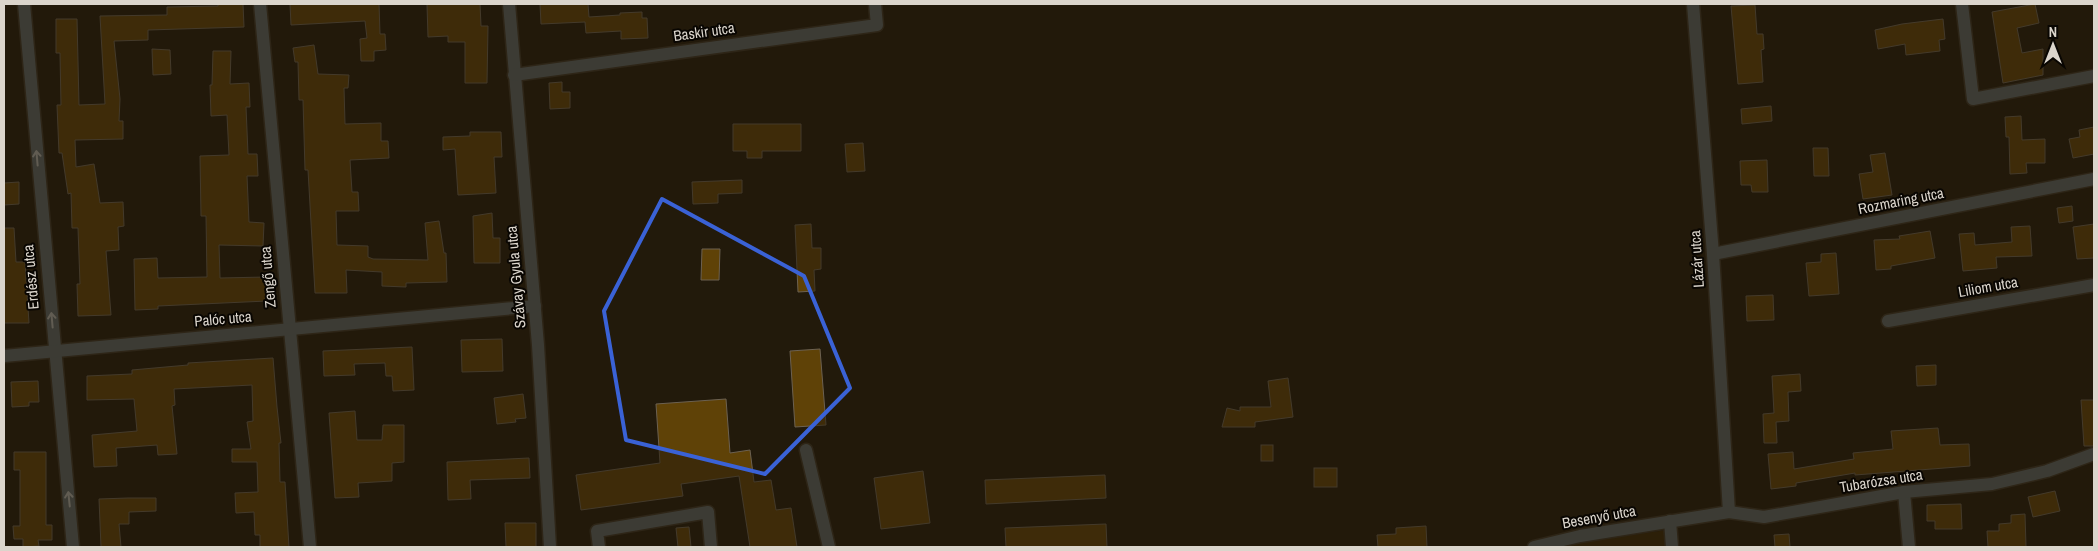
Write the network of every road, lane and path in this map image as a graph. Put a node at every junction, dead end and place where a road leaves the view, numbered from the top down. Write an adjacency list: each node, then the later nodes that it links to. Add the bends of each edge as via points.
1 (24, 4): 15 (street, Erdész utca, one-way to 1)
2 (260, 4): 14 (street, Zengő utca)
3 (509, 4): 7 (street, Szávay Gyula utca)
4 (875, 4): 7 (street, Baskir utca, via 877,25)
5 (1693, 4): 10 (street, Lázár utca)
6 (1962, 4): 8 (street, via 1974,99)
7 (514, 75): 12 (street, Szávay Gyula utca)
8 (2094, 76)
9 (2094, 179): 10 (street, Rozmaring utca)
10 (1713, 254): 20 (street, Lázár utca)
11 (2094, 285): 13 (street, Liliom utca)
12 (535, 306): 14 (street, Palóc utca); 24 (street, Szávay Gyula utca)
13 (1888, 321)
14 (289, 328): 15 (street, Palóc utca); 23 (street, Zengő utca)
15 (54, 351): 16 (street, Palóc utca); 22 (street, Erdész utca, one-way to 15)
16 (4, 356)
17 (806, 450): 27 (street)
18 (2094, 454): 19 (street, Tubarózsa utca, via 2047,471 1992,484)
19 (1904, 492): 20 (street, Tubarózsa utca, via 1764,517); 30 (street)
20 (1729, 512): 21 (street, Tubarózsa utca)
21 (1670, 521): 28 (street, Besenyő utca); 29 (street)
22 (73, 547)
23 (310, 547)
24 (550, 547)
25 (599, 547): 26 (street, via 597,531 708,512)
26 (711, 547)
27 (829, 547)
28 (1534, 547)
29 (1672, 547)
30 (1909, 547)

